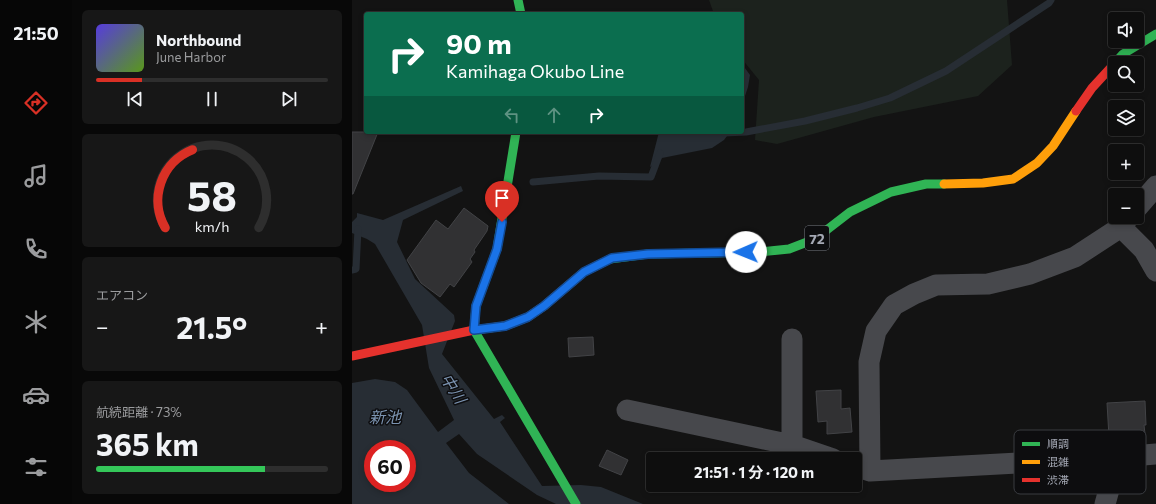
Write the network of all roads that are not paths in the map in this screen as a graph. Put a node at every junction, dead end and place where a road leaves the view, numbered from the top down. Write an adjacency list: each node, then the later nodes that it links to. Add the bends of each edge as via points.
1 (518, 0): 2 (main road)
2 (521, 12)
3 (1156, 34): 4 (main road, 72)
4 (1121, 56)
5 (1108, 71): 12 (main road, 72, via 1092,88 1053,146 1036,163 1013,179 983,183 926,184 891,192 850,212 815,239 789,249 648,254 612,258 584,272 528,317 505,326)
6 (516, 134): 12 (main road, via 497,249 476,306)
7 (1156, 186): 8 (street)
8 (1144, 200)
9 (1122, 224): 21 (street, via 1075,257 1030,274 988,284 936,285 894,305 876,332 869,362)
10 (1126, 224): 11 (street)
11 (1156, 271)
12 (474, 330): 14 (main road); 23 (main road)
13 (792, 339): 16 (street)
14 (352, 356)
15 (627, 410): 16 (street)
16 (792, 445): 17 (street)
17 (812, 452)
18 (1156, 454): 19 (street)
19 (1146, 455)
20 (1014, 462): 21 (street)
21 (863, 469)
22 (1108, 494): 24 (street)
23 (576, 504)
24 (1105, 504)

